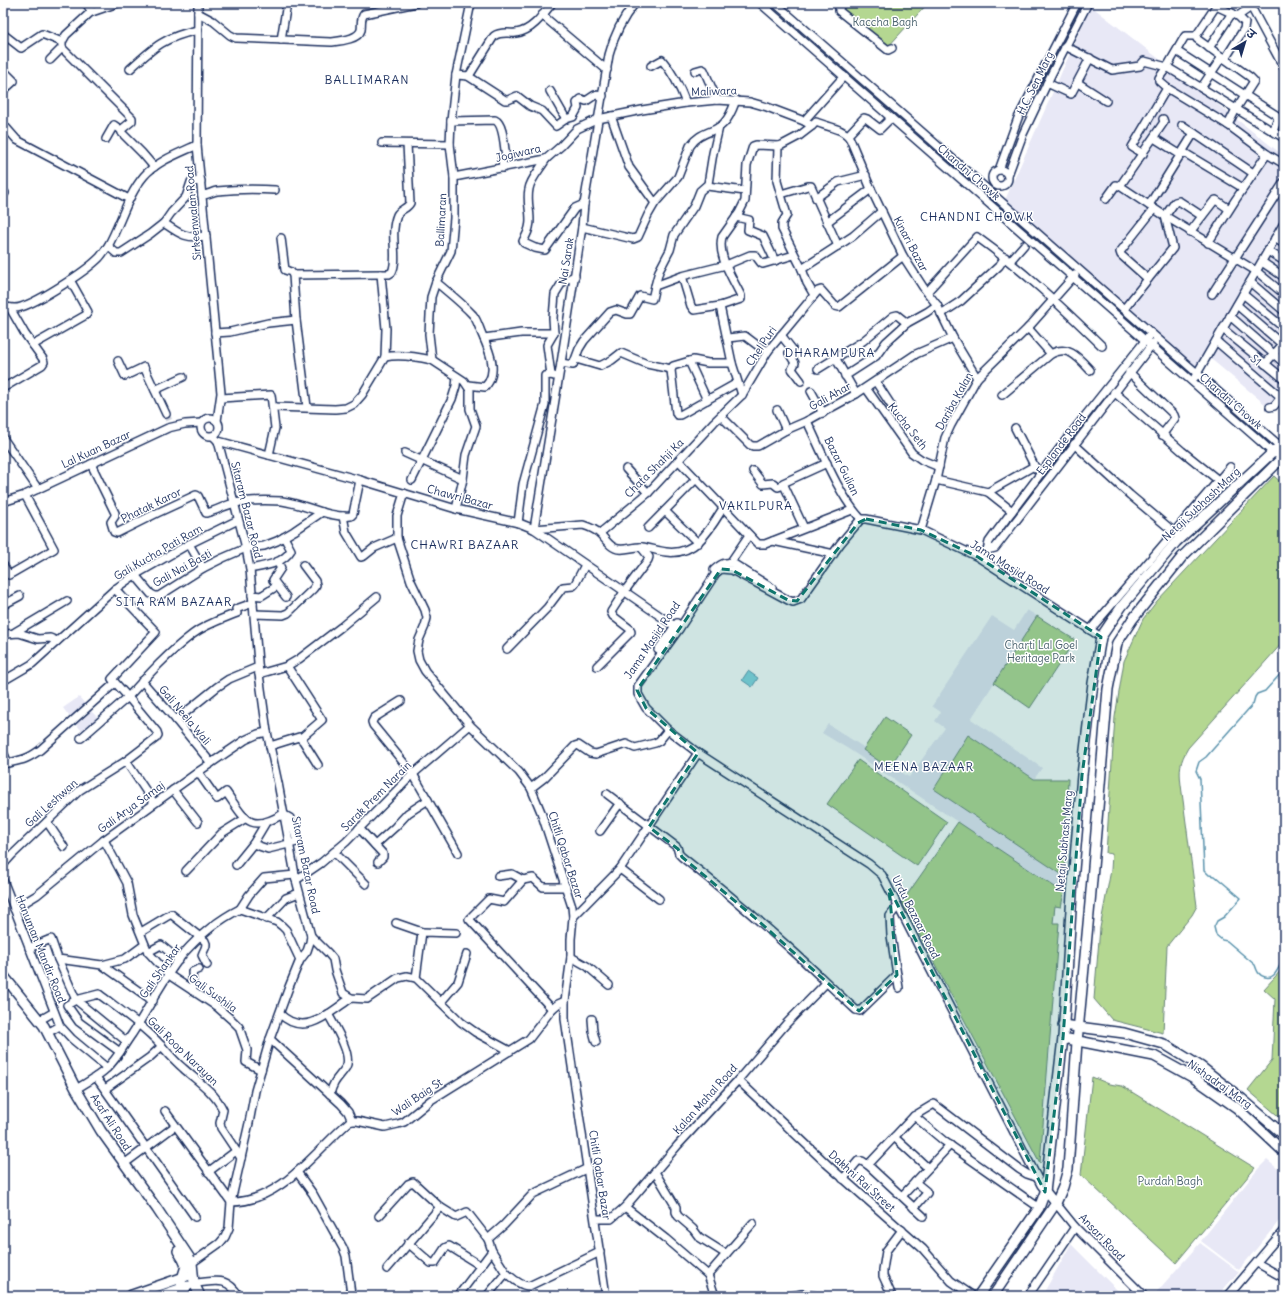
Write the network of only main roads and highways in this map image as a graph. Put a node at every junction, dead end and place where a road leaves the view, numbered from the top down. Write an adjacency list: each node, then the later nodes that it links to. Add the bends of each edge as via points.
1 (1282, 444): 5 (main road, Netaji Subhash Marg, via 1177,534 1101,638 1082,775)
2 (1284, 456): 6 (main road, Netaji Subhash Marg, via 1182,557 1117,643 1108,688)
3 (3, 975): 11 (main road, Asaf Ali Road, via 40,1020 101,1131 157,1209)
4 (3, 983): 11 (main road, Asaf Ali Road, via 39,1028 97,1133)
5 (1063, 1025): 6 (main road, Nishadraj Marg); 7 (main road, Netaji Subhash Marg)
6 (1079, 1026): 8 (main road, Netaji Subhash Marg); 9 (main road, Nishadraj Marg, via 1124,1033 1164,1044 1200,1066)
7 (1063, 1038): 8 (main road, Nishadraj Marg); 19 (main road, Netaji Subhash Marg, via 1046,1192 1039,1208)
8 (1077, 1042): 10 (main road, Nishadraj Marg, via 1154,1056 1194,1078 1237,1108); 20 (main road, Netaji Subhash Marg, via 1068,1170 1063,1187 1056,1203)
9 (1284, 1135)
10 (1284, 1152)
11 (189, 1265): 12 (main road, Asaf Ali Road); 13 (main road)
12 (194, 1273): 13 (main road); 14 (main road, Asaf Ali Road)
13 (182, 1277): 15 (main road); 16 (main road)
14 (194, 1283): 15 (main road); 18 (main road, Asaf Ali Road)
15 (185, 1292): 17 (main road)
16 (129, 1296)
17 (159, 1296)
18 (200, 1296)
19 (978, 1296)
20 (993, 1296)

